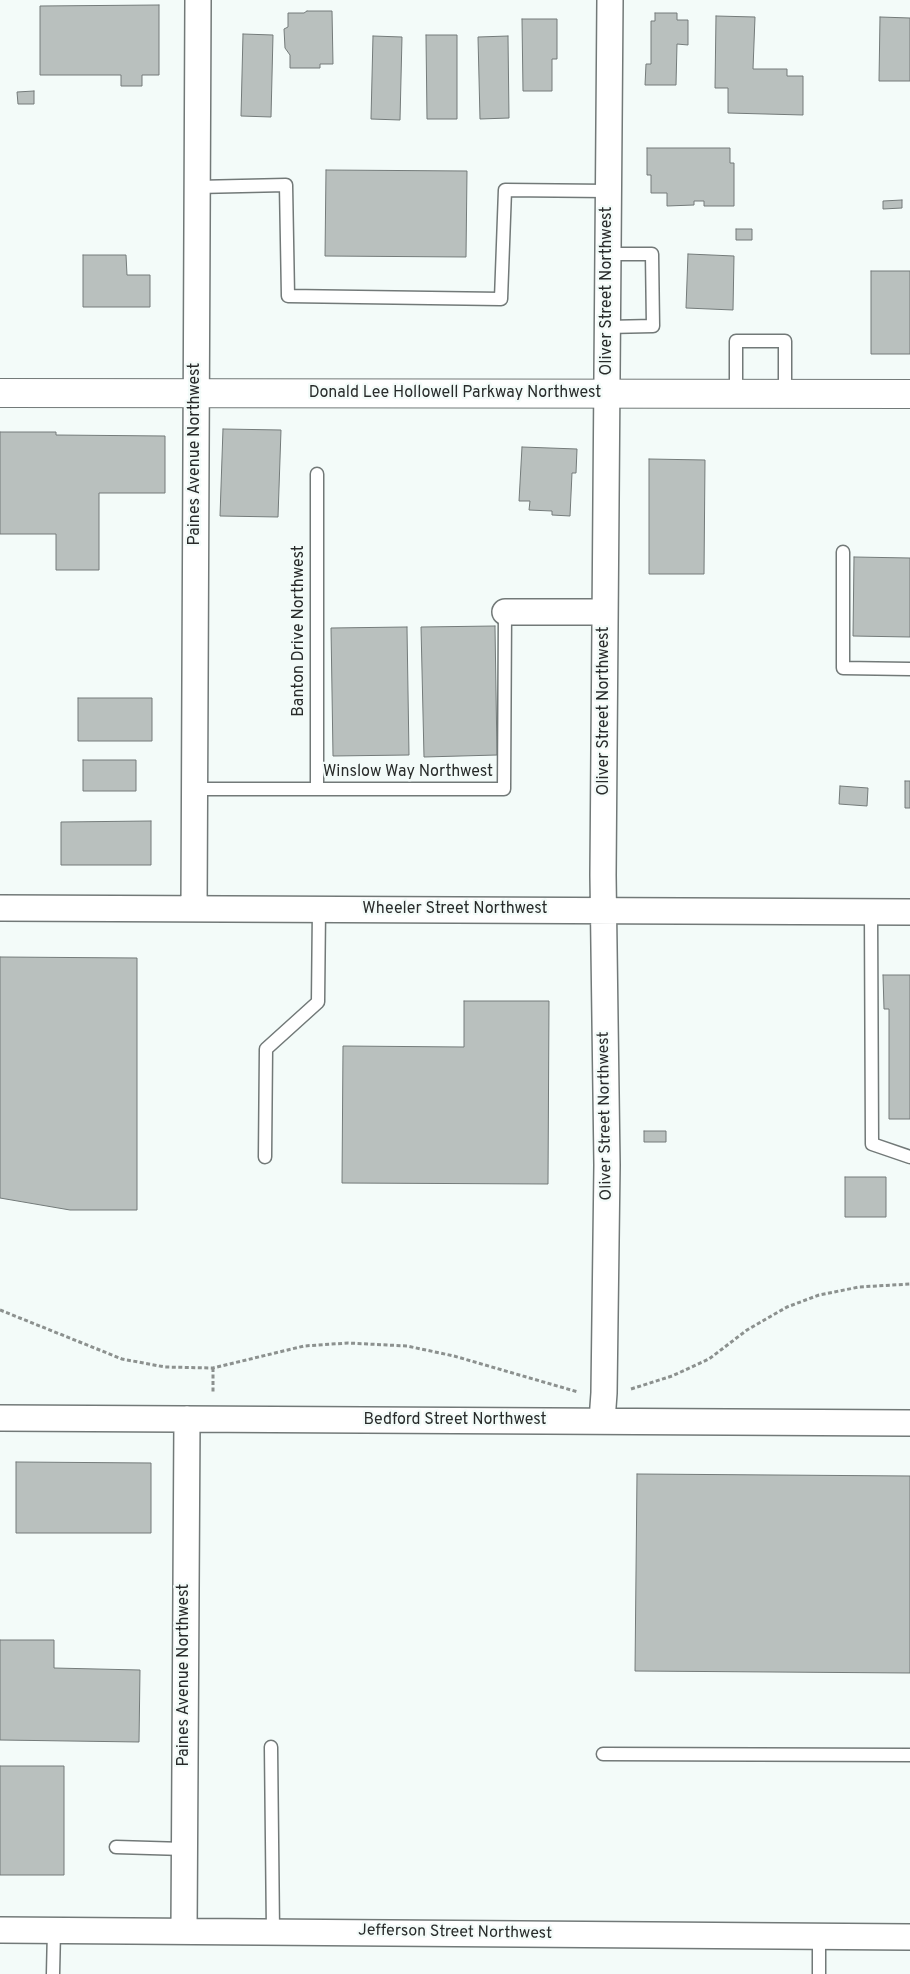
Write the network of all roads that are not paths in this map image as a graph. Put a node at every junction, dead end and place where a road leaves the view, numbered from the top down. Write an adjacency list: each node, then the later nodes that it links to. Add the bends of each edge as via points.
1 (198, 0): 3 (street, Paines Avenue Northwest)
2 (610, 0): 4 (street, Oliver Street Northwest)
3 (197, 187): 4 (lane, via 286,185 288,296 492,299 502,299 505,190); 8 (street, Paines Avenue Northwest)
4 (608, 191): 5 (street, Oliver Street Northwest)
5 (608, 254): 6 (street, Oliver Street Northwest); 6 (lane, via 652,254 653,326)
6 (607, 328): 9 (street, Oliver Street Northwest)
7 (0, 393): 8 (main road, Donald Lee Hollowell Parkway Northwest)
8 (197, 394): 9 (main road, Donald Lee Hollowell Parkway Northwest); 18 (street, Paines Avenue Northwest)
9 (607, 394): 10 (main road, Donald Lee Hollowell Parkway Northwest); 16 (street, Oliver Street Northwest)
10 (736, 394): 11 (main road, Donald Lee Hollowell Parkway Northwest); 11 (lane, via 736,341 785,341)
11 (785, 394): 12 (main road, Donald Lee Hollowell Parkway Northwest)
12 (910, 394)
13 (317, 474): 19 (lane, Banton Drive Northwest)
14 (843, 552): 17 (lane, via 843,668)
15 (505, 612): 16 (street); 19 (lane, Winslow Way Northwest, via 504,789)
16 (605, 612): 23 (street, Oliver Street Northwest)
17 (910, 669)
18 (194, 788): 19 (lane, Winslow Way Northwest); 21 (street, Paines Avenue Northwest)
19 (316, 788)
20 (0, 908): 21 (street, Wheeler Street Northwest)
21 (194, 909): 22 (street, Wheeler Street Northwest)
22 (319, 909): 23 (street, Wheeler Street Northwest); 26 (lane, via 318,1002 266,1049)
23 (603, 910): 24 (street, Wheeler Street Northwest); 30 (street, Oliver Street Northwest, via 607,1175)
24 (871, 912): 25 (street, Wheeler Street Northwest); 27 (lane, via 872,1144)
25 (910, 912)
26 (265, 1157)
27 (910, 1157)
28 (0, 1418): 29 (street, Bedford Street Northwest)
29 (187, 1419): 30 (street, Bedford Street Northwest); 36 (street, Paines Avenue Northwest)
30 (602, 1421): 31 (street, Bedford Street Northwest)
31 (910, 1424)
32 (270, 1748): 40 (lane)
33 (603, 1754): 34 (lane)
34 (910, 1755)
35 (116, 1847): 36 (lane)
36 (184, 1849): 39 (street, Paines Avenue Northwest)
37 (0, 1930): 38 (street, Jefferson Street Northwest)
38 (54, 1930): 39 (street, Jefferson Street Northwest); 43 (lane)
39 (184, 1931): 40 (street, Jefferson Street Northwest)
40 (273, 1932): 41 (street, Jefferson Street Northwest)
41 (820, 1936): 42 (street, Jefferson Street Northwest); 44 (lane)
42 (910, 1937)
43 (53, 1974)
44 (819, 1974)

